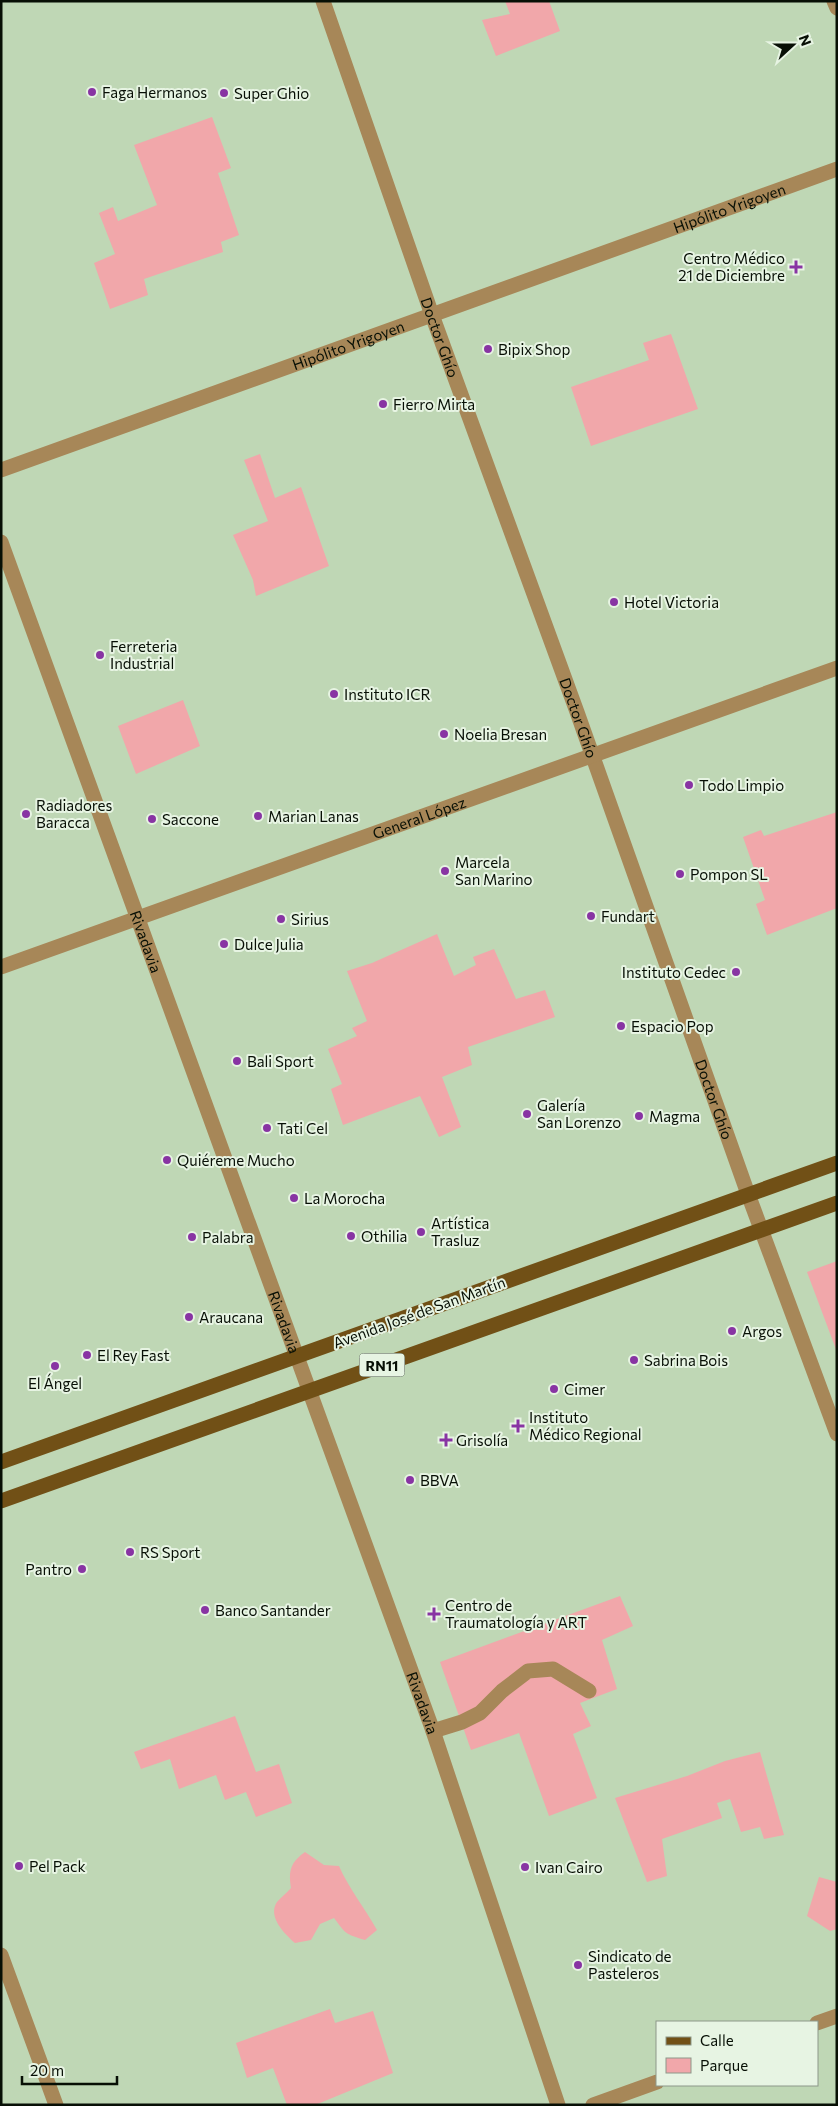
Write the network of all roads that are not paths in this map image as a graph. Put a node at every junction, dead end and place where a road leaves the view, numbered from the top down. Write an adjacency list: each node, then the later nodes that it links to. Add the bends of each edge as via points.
1 (323, 1): 5 (street, Doctor Ghío)
2 (834, 1): 3 (street)
3 (837, 8)
4 (837, 169): 5 (street, Hipólito Yrigoyen)
5 (432, 315): 6 (street, Hipólito Yrigoyen); 9 (street, Doctor Ghío)
6 (1, 470)
7 (1, 542): 10 (street, Rivadavia)
8 (837, 668): 9 (street, General López)
9 (592, 754): 10 (street, General López); 13 (street, Doctor Ghío)
10 (138, 919): 11 (street, General López); 16 (street, Rivadavia)
11 (1, 967)
12 (837, 1163): 13 (main road, Avenida José de San Martín / RN11)
13 (748, 1194): 15 (street, Doctor Ghío); 16 (main road, Avenida José de San Martín / RN11)
14 (837, 1203): 15 (main road, RN11)
15 (762, 1229): 17 (main road, RN11); 18 (street, Doctor Ghío)
16 (296, 1356): 17 (street, Rivadavia); 19 (main road, Avenida José de San Martín / RN11)
17 (309, 1391): 20 (main road, RN11); 22 (street, Rivadavia)
18 (837, 1434)
19 (1, 1462)
20 (1, 1501)
21 (589, 1691): 22 (street, via 553,1669 528,1672 480,1713)
22 (433, 1731): 28 (street, Rivadavia)
23 (1, 1955): 27 (street)
24 (837, 2016): 25 (street)
25 (818, 2023)
26 (656, 2082): 29 (street)
27 (56, 2105)
28 (558, 2105)
29 (594, 2105)

